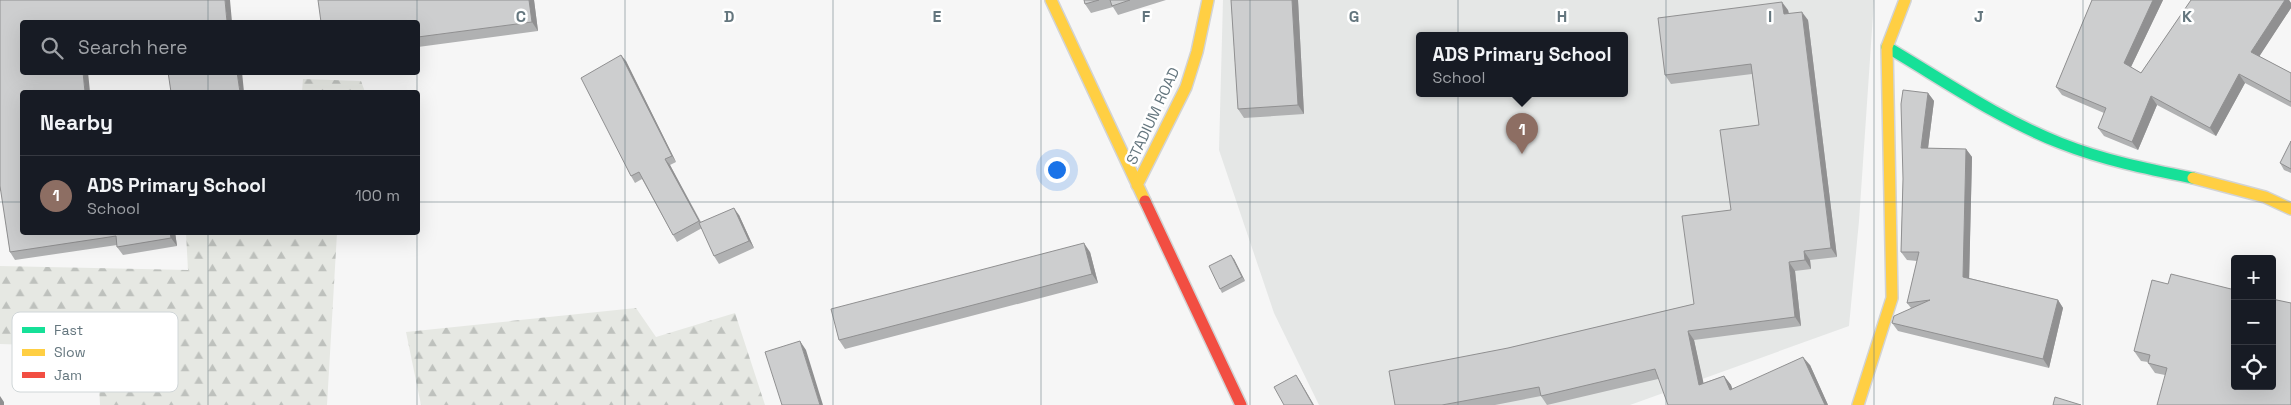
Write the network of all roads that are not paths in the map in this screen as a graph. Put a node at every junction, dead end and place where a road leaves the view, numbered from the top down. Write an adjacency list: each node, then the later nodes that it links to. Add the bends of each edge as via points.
1 (1051, 0): 5 (street)
2 (1208, 0): 5 (street, STADIUM ROAD, via 1198,52 1186,87)
3 (1905, 0): 4 (street)
4 (1887, 47): 6 (street, via 2004,116 2059,144 2117,163 2205,180); 8 (street, via 1892,298)
5 (1137, 184): 7 (street)
6 (2291, 209)
7 (1241, 405)
8 (1858, 405)

